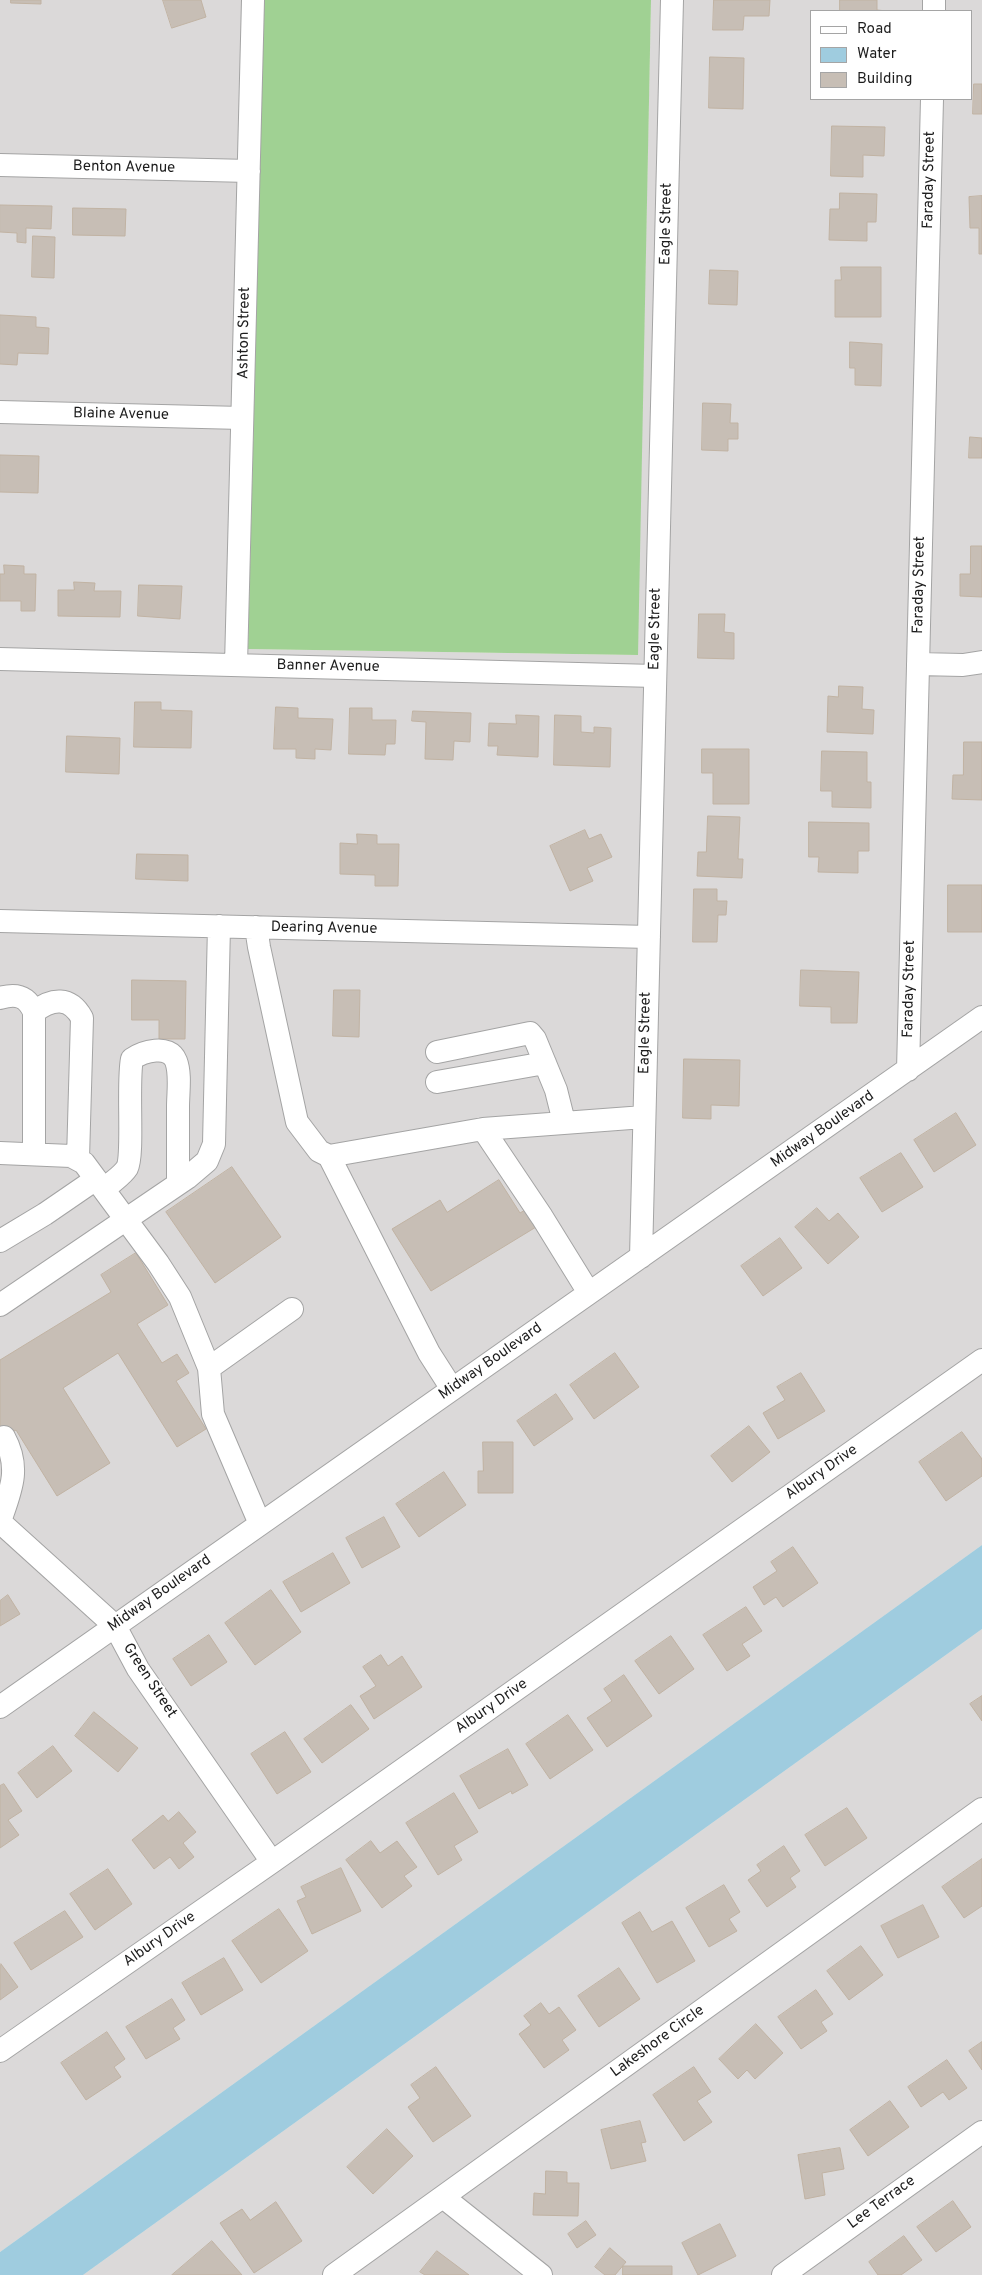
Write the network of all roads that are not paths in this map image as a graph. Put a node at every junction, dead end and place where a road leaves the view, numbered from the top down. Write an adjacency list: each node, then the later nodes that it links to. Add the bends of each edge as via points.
1 (253, 0): 5 (street, Ashton Street)
2 (672, 0): 12 (street, Eagle Street)
3 (932, 100): 10 (street, Faraday Street)
4 (0, 165): 5 (street, Benton Avenue)
5 (249, 171): 7 (street, Ashton Street)
6 (0, 412): 7 (street, Blaine Avenue)
7 (242, 418): 11 (street, Ashton Street)
8 (0, 659): 11 (street, Banner Avenue)
9 (982, 662): 10 (street)
10 (918, 664): 22 (street, Faraday Street)
11 (236, 665): 12 (street, Banner Avenue)
12 (655, 676): 16 (street, Eagle Street)
13 (0, 921): 14 (street, Dearing Avenue)
14 (219, 926): 15 (street, Dearing Avenue); 32 (street, via 214,1144 207,1161)
15 (256, 927): 16 (street, Dearing Avenue); 29 (street, via 297,1122 319,1150)
16 (649, 937): 24 (street, Eagle Street)
17 (0, 998): 18 (street, via 20,996 30,1001)
18 (34, 1012): 28 (street); 30 (street, via 46,1003 58,1001 77,1008 82,1018)
19 (982, 1017): 22 (street, Midway Boulevard)
20 (437, 1052): 21 (street, via 530,1034)
21 (544, 1063): 23 (street); 25 (street, via 556,1090)
22 (908, 1070): 35 (street, Midway Boulevard)
23 (437, 1082)
24 (644, 1117): 25 (street); 35 (street, Eagle Street)
25 (564, 1122): 26 (street)
26 (483, 1129): 29 (street); 36 (street)
27 (0, 1153): 28 (street)
28 (34, 1154): 30 (street, via 71,1156)
29 (329, 1156): 41 (street, via 429,1353)
30 (78, 1160): 31 (street)
31 (100, 1184): 32 (street, via 127,1168 132,1059 142,1052 156,1050 170,1054 176,1060); 33 (street); 34 (street)
32 (178, 1184): 33 (street)
33 (126, 1220): 37 (street); 40 (street, via 180,1298)
34 (0, 1240)
35 (641, 1257): 36 (street, Midway Boulevard)
36 (590, 1293): 41 (street, Midway Boulevard)
37 (0, 1305)
38 (292, 1309): 40 (street)
39 (982, 1360): 48 (street, Albury Drive)
40 (209, 1368): 44 (street, via 212,1414)
41 (452, 1390): 44 (street, Midway Boulevard)
42 (4, 1437): 43 (street, via 12,1452 14,1477)
43 (0, 1522): 45 (street, Green Street)
44 (260, 1524): 45 (street, Midway Boulevard)
45 (115, 1626): 46 (street, Midway Boulevard); 48 (street, Green Street, via 138,1669)
46 (0, 1706)
47 (982, 1809): 51 (street, Lakeshore Circle)
48 (272, 1862): 49 (street, Albury Drive)
49 (0, 2051)
50 (982, 2132): 54 (street, Lee Terrace)
51 (443, 2197): 52 (street, Lakeshore Circle); 53 (street)
52 (334, 2275)
53 (540, 2275)
54 (783, 2275)

